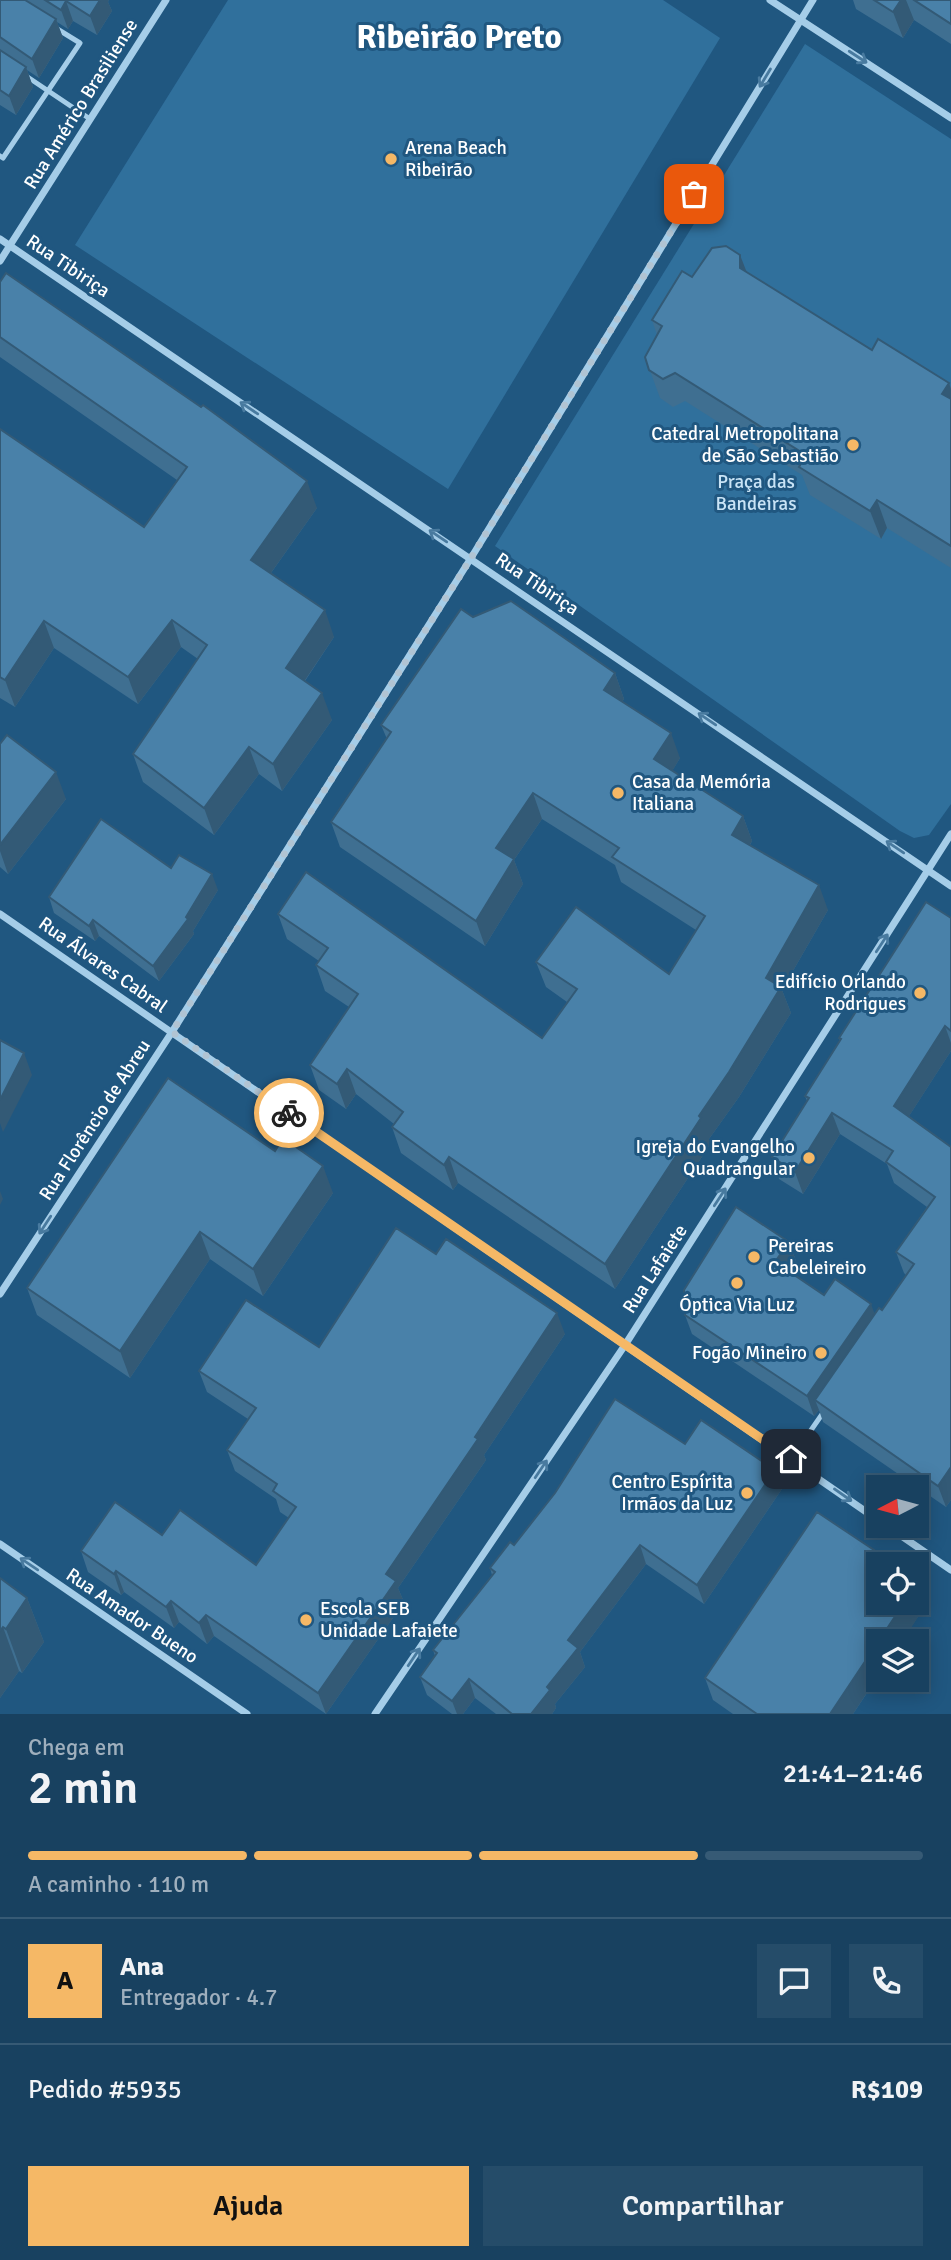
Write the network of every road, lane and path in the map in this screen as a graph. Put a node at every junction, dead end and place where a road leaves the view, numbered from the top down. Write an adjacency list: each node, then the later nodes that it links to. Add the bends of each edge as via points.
1 (166, 0): 9 (street, Rua Américo Brasiliense)
2 (770, 0): 4 (street)
3 (813, 0): 4 (street, Rua Florêncio de Abreu)
4 (801, 20): 8 (street, one-way to 8); 14 (street, Rua Florêncio de Abreu, one-way to 14)
5 (46, 22): 7 (lane, via 80,43)
6 (20, 71): 7 (lane)
7 (50, 91): 9 (lane); 10 (lane)
8 (951, 118)
9 (90, 119): 12 (street, Rua Américo Brasiliense)
10 (2, 157)
11 (0, 239): 12 (street, Rua Tibiriça)
12 (10, 246): 13 (street, Rua Américo Brasiliense); 14 (street, Rua Tibiriça, one-way to 12)
13 (0, 261)
14 (471, 558): 16 (street, Rua Tibiriça, one-way to 14); 19 (street, Rua Florêncio de Abreu)
15 (951, 834): 16 (street, Rua Lafaiete)
16 (928, 870): 17 (street, Rua Tibiriça); 21 (street, Rua Lafaiete, one-way to 16)
17 (951, 886)
18 (0, 914): 19 (street, Rua Álvares Cabral)
19 (172, 1032): 20 (street, Rua Florêncio de Abreu, one-way to 20); 21 (street, Rua Álvares Cabral)
20 (0, 1294)
21 (625, 1345): 23 (street, Rua Álvares Cabral); 29 (street, Rua Lafaiete, one-way to 21)
22 (829, 1403): 23 (lane)
23 (791, 1459): 24 (street, Rua Álvares Cabral, one-way to 24)
24 (866, 1512)
25 (904, 1538): 27 (street)
26 (0, 1544): 28 (street, Rua Amador Bueno, one-way to 26)
27 (951, 1570)
28 (247, 1714)
29 (375, 1714)

